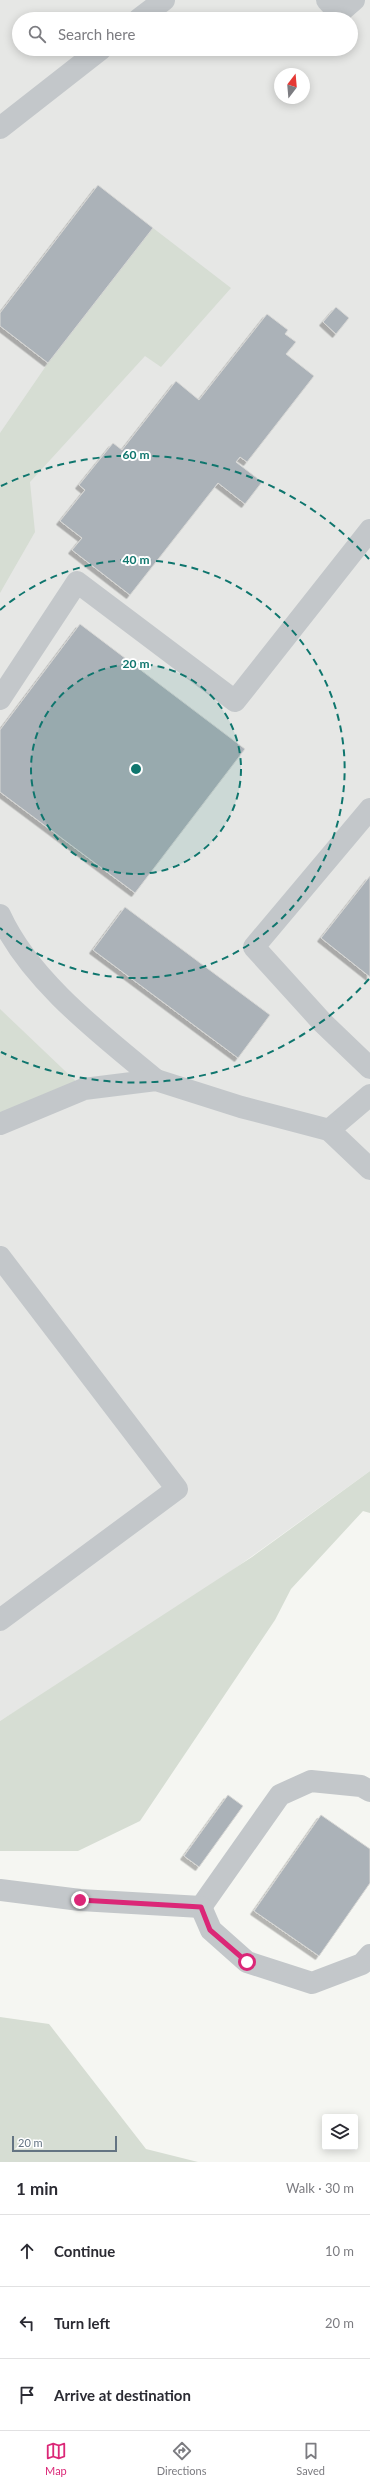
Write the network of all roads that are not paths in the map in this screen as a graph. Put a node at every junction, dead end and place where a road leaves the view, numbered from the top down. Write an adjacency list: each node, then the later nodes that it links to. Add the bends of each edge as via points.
1 (164, 0): 4 (lane)
2 (327, 0): 5 (lane)
3 (354, 0): 6 (lane)
4 (148, 12)
5 (338, 12)
6 (340, 12)
7 (92, 56): 8 (lane)
8 (0, 128)
9 (370, 530): 10 (lane, via 235,701 77,582)
10 (0, 699)
11 (370, 809): 13 (lane, via 254,946 322,1022)
12 (0, 915): 14 (lane, via 6,929 52,990)
13 (370, 1068)
14 (156, 1080): 16 (lane, via 84,1090); 17 (lane, via 241,1107)
15 (370, 1095): 17 (lane)
16 (0, 1124)
17 (329, 1130): 18 (lane)
18 (370, 1169)
19 (0, 1257): 20 (lane, via 176,1489)
20 (0, 1620)
21 (370, 1791): 23 (lane, via 361,1786 311,1781 280,1795)
22 (0, 1890): 23 (lane, via 80,1900)
23 (201, 1907): 24 (lane, via 210,1930 247,1962 312,1983 362,1964)
24 (370, 1955)

